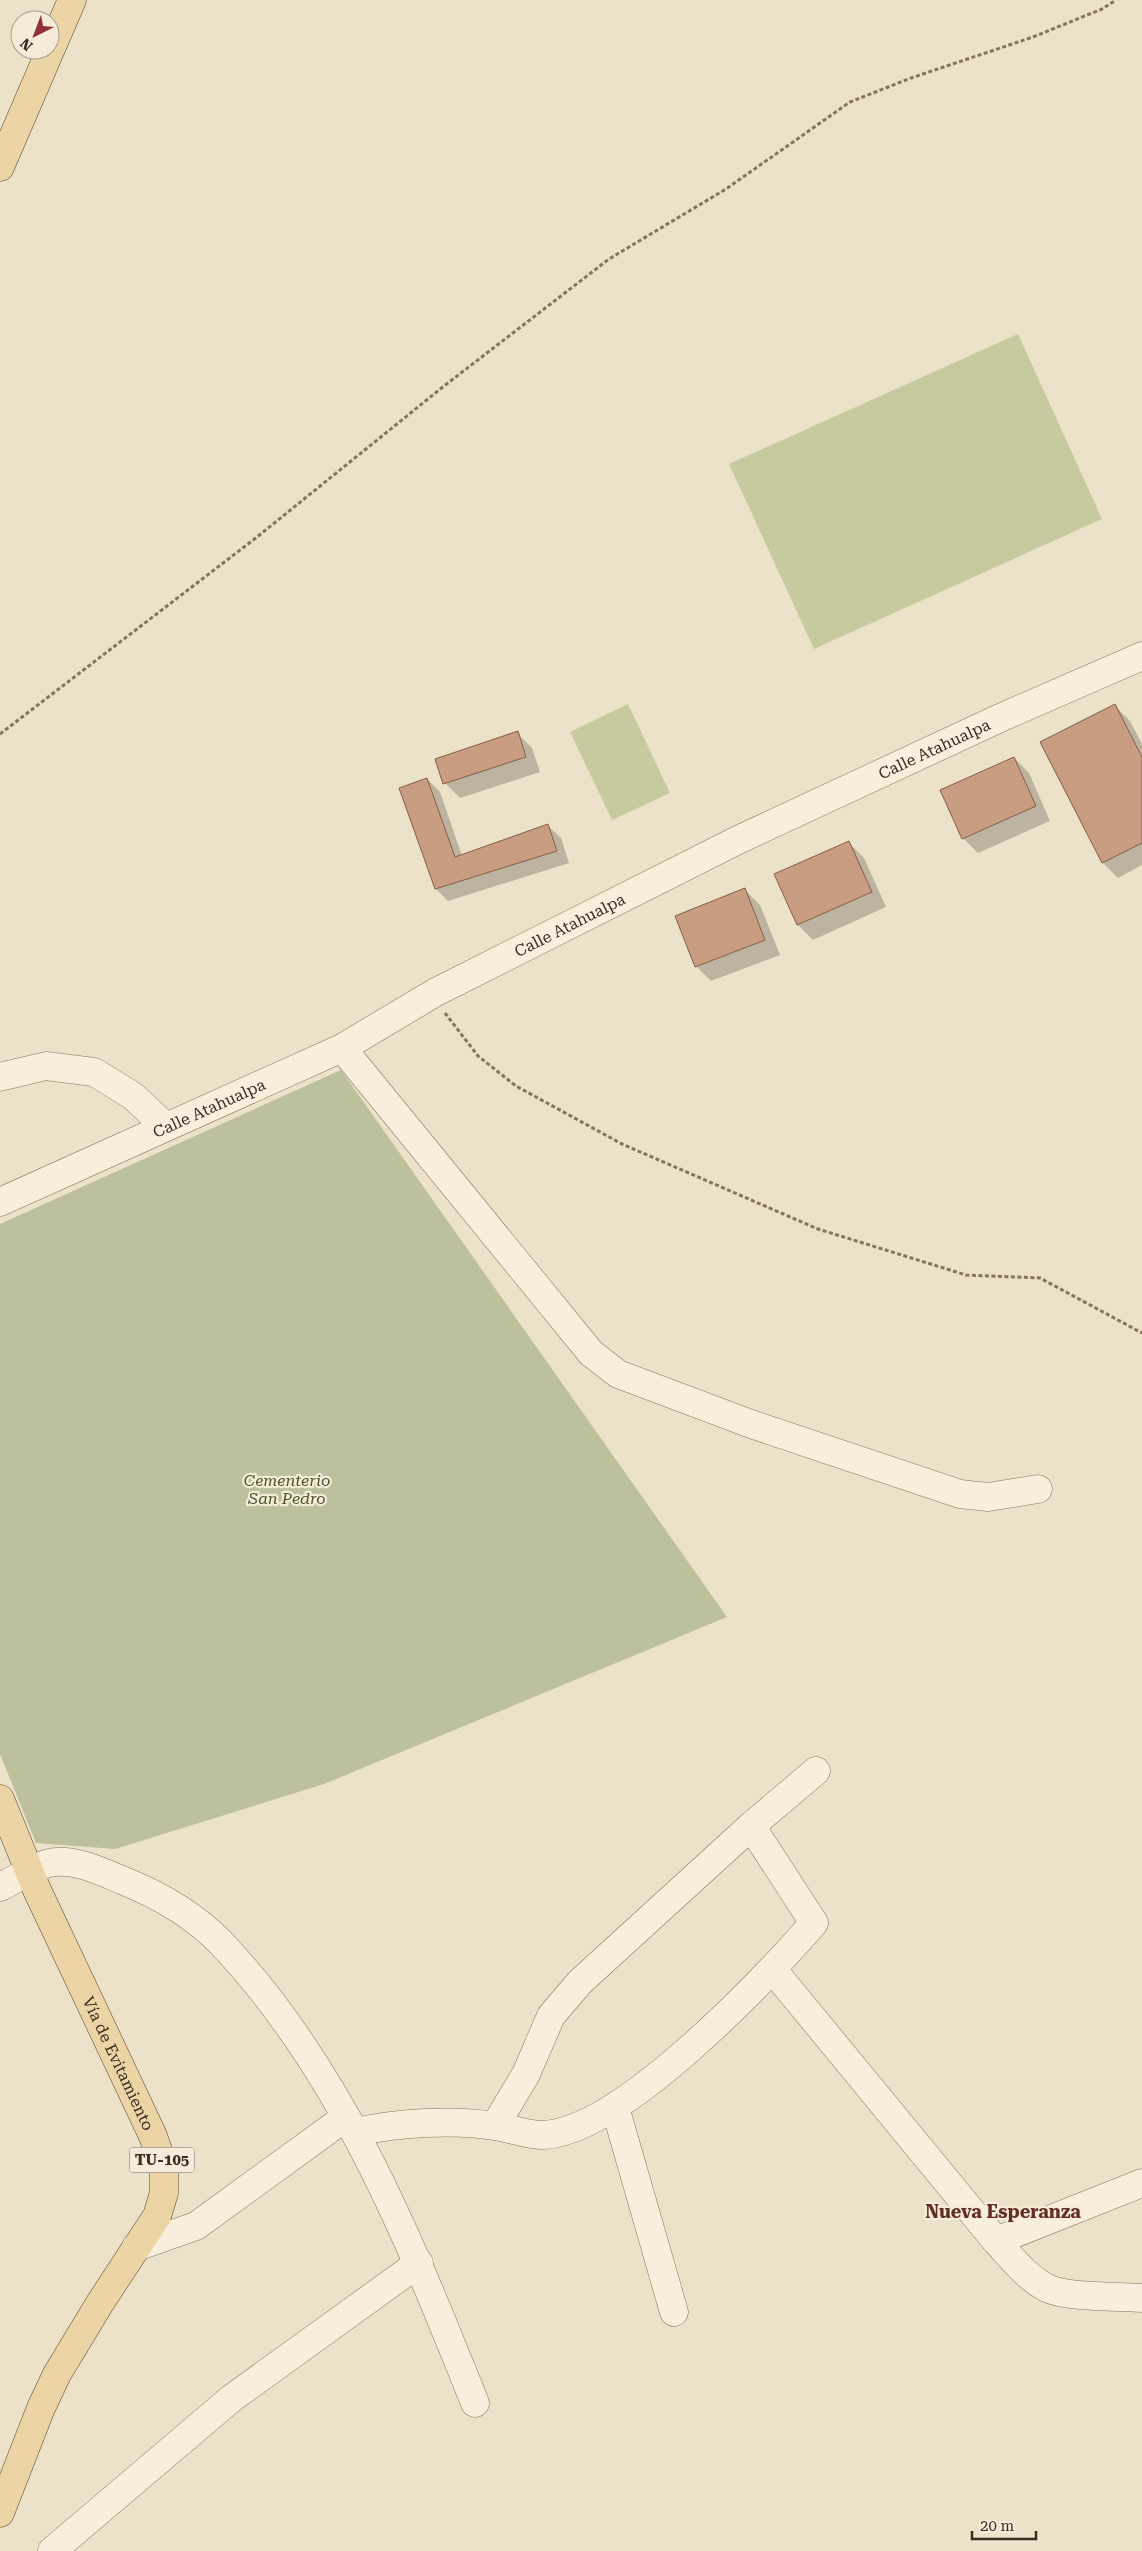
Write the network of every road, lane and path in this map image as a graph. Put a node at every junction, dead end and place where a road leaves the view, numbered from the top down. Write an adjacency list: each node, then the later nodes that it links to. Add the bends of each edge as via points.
1 (72, 0): 3 (main road)
2 (1116, 0): 5 (path, via 1102,9 1033,37 850,102 726,189 609,259 444,386 257,537)
3 (0, 167)
4 (1142, 656): 6 (street, Calle Atahualpa, via 740,839)
5 (0, 734)
6 (436, 992): 7 (street, Calle Atahualpa); 11 (path, via 448,1019 478,1056 516,1086 622,1144 818,1229 966,1275 1040,1278)
7 (342, 1048): 9 (street, Calle Atahualpa); 12 (street, via 591,1353 618,1374 750,1424 960,1494 988,1497)
8 (0, 1077): 9 (street, via 46,1066 94,1072 132,1096)
9 (166, 1127): 10 (street, Calle Atahualpa)
10 (0, 1202)
11 (1142, 1333)
12 (1038, 1489)
13 (816, 1771): 15 (street)
14 (0, 1799): 16 (main road, Vía de Evitamiento / TU-105)
15 (751, 1826): 18 (street, via 814,1923); 21 (street, via 580,1982 551,2016 526,2074)
16 (30, 1872): 17 (street); 20 (street, via 49,1862 74,1863 154,1894 221,1942 270,2000); 24 (main road, Vía de Evitamiento / TU-105, via 153,2136 164,2168 164,2193 157,2216)
17 (0, 1887)
18 (773, 1970): 19 (street, via 684,2053); 23 (street)
19 (615, 2107): 21 (street, via 574,2128 544,2135); 27 (street)
20 (351, 2124): 21 (street); 24 (street, via 196,2226); 25 (street)
21 (496, 2126)
22 (1142, 2183): 23 (street)
23 (996, 2241): 26 (street, via 1047,2289)
24 (136, 2247): 29 (main road, Vía de Evitamiento / TU-105, via 57,2374)
25 (419, 2263): 28 (street); 30 (street, via 232,2398)
26 (1142, 2298)
27 (674, 2312)
28 (475, 2402)
29 (0, 2513)
30 (52, 2551)

